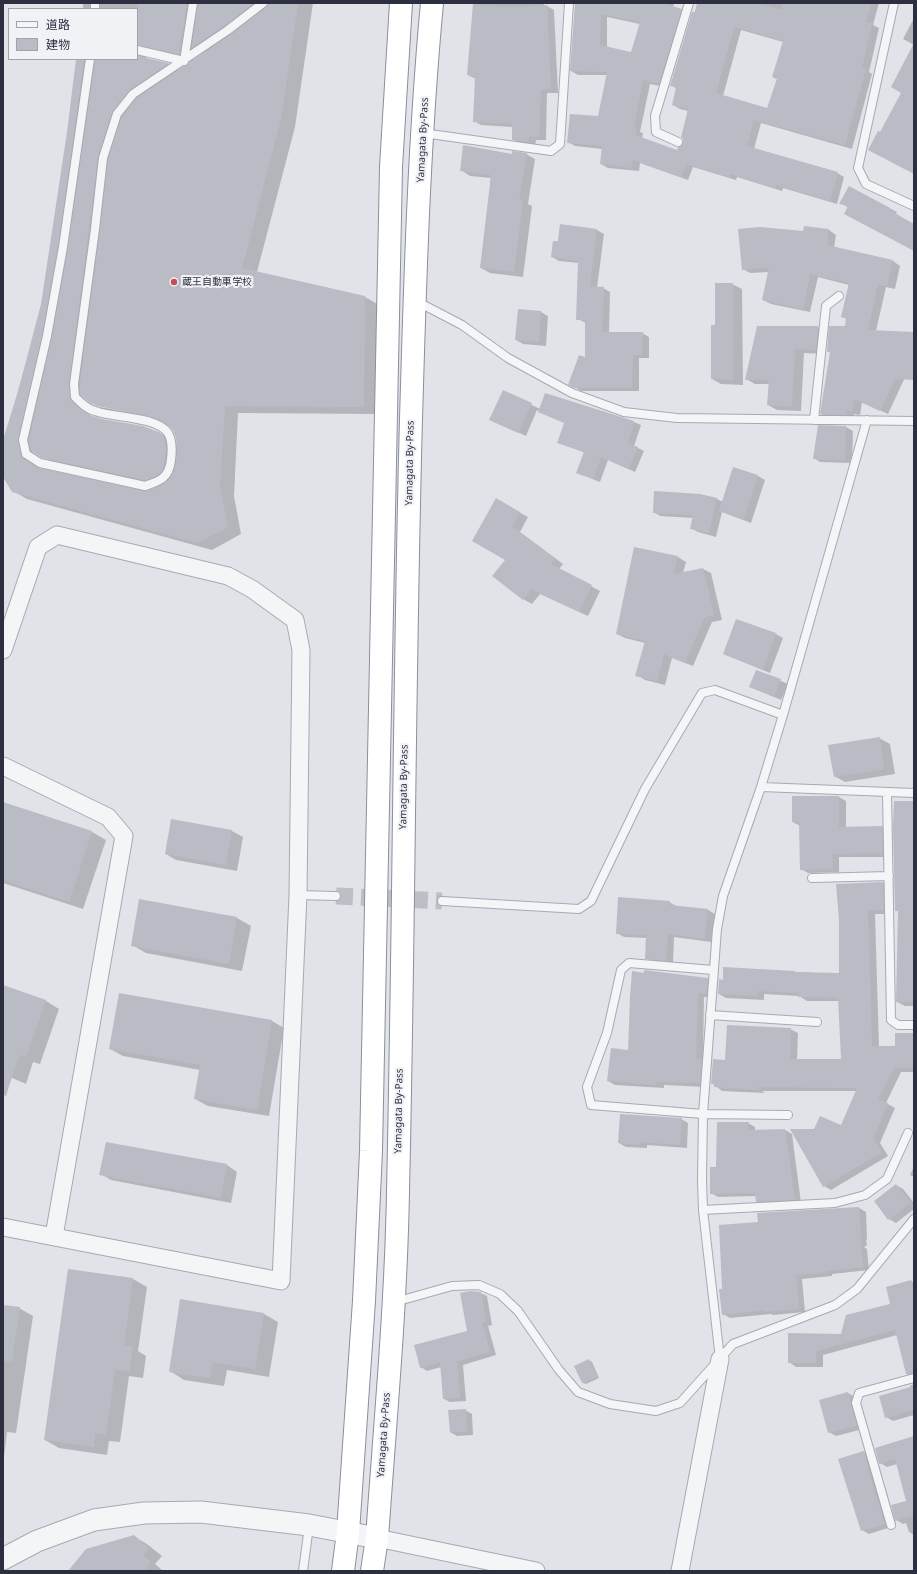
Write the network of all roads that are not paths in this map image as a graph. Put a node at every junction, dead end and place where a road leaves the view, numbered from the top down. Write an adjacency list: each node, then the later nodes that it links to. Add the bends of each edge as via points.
1 (193, 3): 10 (lane)
2 (263, 3): 10 (lane)
3 (401, 3): 46 (highway, via 391,167 371,1151 364,1301)
4 (432, 3): 11 (highway, Yamagata By-Pass)
5 (569, 3): 11 (lane, via 560,144 551,151)
6 (689, 3): 12 (lane, via 655,116 656,132)
7 (894, 3): 13 (lane, via 858,168 866,184)
8 (138, 50): 10 (lane)
9 (90, 60): 10 (lane, via 62,254 47,336 23,440 26,454 40,463 145,486 161,481 170,468 172,448 168,433 156,424 96,412 85,407 75,397 74,384 103,158 117,114 133,94)
10 (184, 61)
11 (422, 133): 15 (highway, Yamagata By-Pass)
12 (678, 142)
13 (914, 206)
14 (839, 296): 16 (lane, via 826,306)
15 (415, 300): 16 (lane, via 462,325 508,358 572,392 624,412 677,418); 41 (highway, Yamagata By-Pass)
16 (814, 420): 17 (lane)
17 (867, 420): 18 (lane); 20 (lane)
18 (914, 421)
19 (3, 650): 27 (street, via 38,547 58,536 228,576 252,589 295,620 301,650)
20 (783, 716): 22 (lane); 29 (lane, via 715,690 702,693 645,789 591,901 579,909)
21 (3, 766): 40 (street, via 108,817 124,836)
22 (761, 787): 23 (lane); 30 (lane, via 723,896)
23 (887, 792): 24 (lane); 25 (lane)
24 (914, 793)
25 (889, 876): 26 (lane); 33 (lane, via 891,1020 898,1025)
26 (812, 878)
27 (298, 895): 28 (lane); 40 (street, via 281,1281)
28 (336, 896)
29 (442, 901)
30 (713, 970): 31 (lane); 34 (lane, via 629,963 621,970 607,1033 587,1087 591,1106)
31 (710, 1015): 32 (lane); 34 (lane)
32 (817, 1022)
33 (914, 1026)
34 (703, 1114): 35 (lane); 37 (lane)
35 (788, 1115)
36 (908, 1133): 37 (lane, via 887,1179 864,1195 835,1203)
37 (703, 1210): 42 (lane)
38 (914, 1220): 42 (lane, via 857,1289 835,1305 733,1344)
39 (3, 1227): 40 (street)
40 (54, 1236)
41 (394, 1302): 42 (lane, via 452,1286 478,1285 500,1294 518,1311 559,1370 578,1392 610,1404 630,1408 656,1411 680,1403); 47 (highway, Yamagata By-Pass)
42 (720, 1359): 53 (street)
43 (914, 1378): 44 (lane, via 859,1393 856,1403)
44 (891, 1524)
45 (309, 1525): 46 (street); 48 (street, via 201,1512 144,1513 94,1520 37,1541); 49 (lane)
46 (348, 1532): 47 (street); 50 (highway)
47 (377, 1538): 51 (highway, Yamagata By-Pass); 52 (street)
48 (3, 1559)
49 (303, 1571)
50 (343, 1571)
51 (372, 1571)
52 (536, 1571)
53 (680, 1571)

